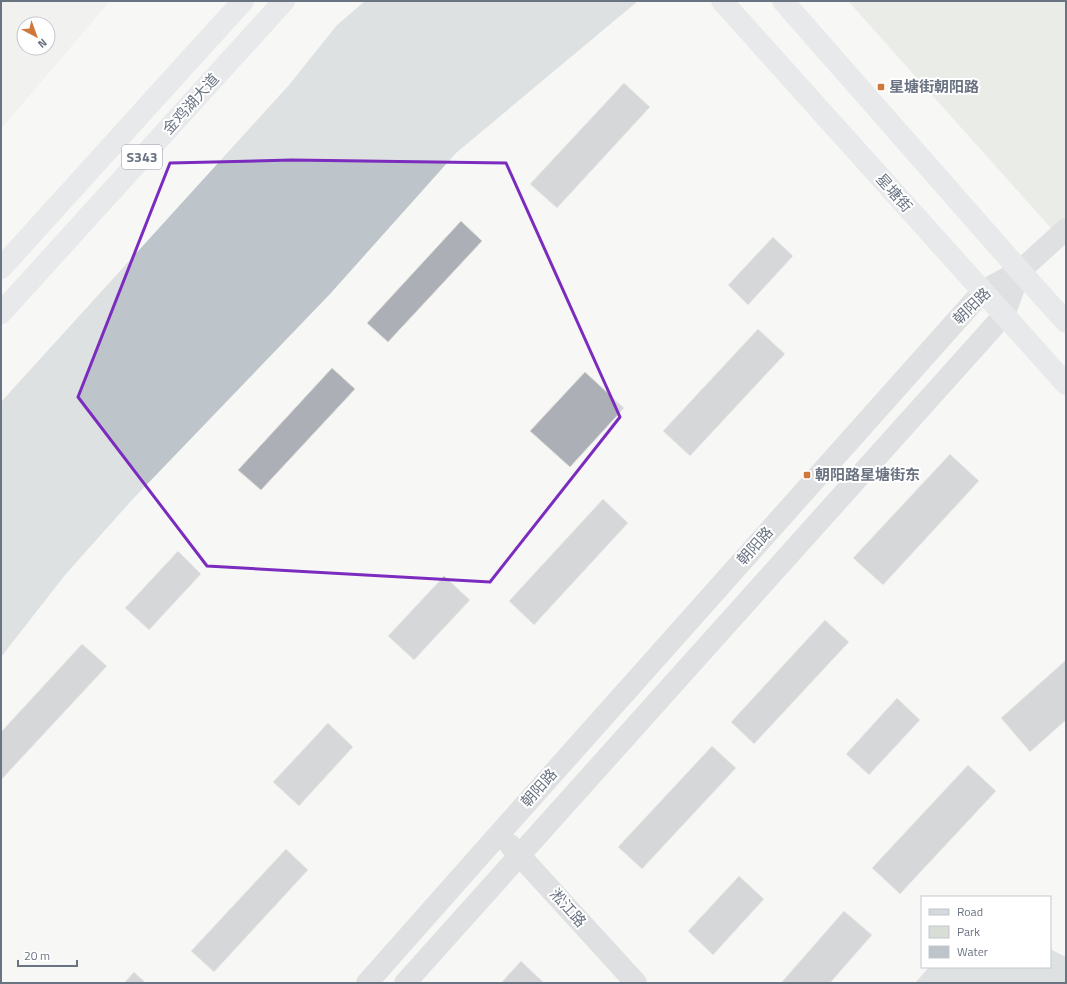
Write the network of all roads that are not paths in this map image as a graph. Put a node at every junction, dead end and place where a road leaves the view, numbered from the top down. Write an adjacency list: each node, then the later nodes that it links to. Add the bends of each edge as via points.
1 (243, 1): 6 (main road, 金鸡湖大道 / S343)
2 (284, 1): 9 (main road, 金鸡湖大道 / S343)
3 (722, 1): 8 (main road, 星塘街)
4 (783, 1): 7 (main road)
5 (1066, 229): 7 (street)
6 (1, 268)
7 (1020, 271): 8 (street, 朝阳路); 10 (street, 朝阳路); 11 (main road)
8 (983, 291): 10 (main road, 星塘街); 13 (street, 朝阳路)
9 (1, 313)
10 (1004, 315): 12 (main road, 星塘街); 14 (street, 朝阳路)
11 (1066, 322)
12 (1066, 384)
13 (499, 834): 14 (street, 淞江路); 15 (street, 朝阳路)
14 (519, 855): 16 (street, 朝阳路); 17 (street, 淞江路)
15 (367, 983)
16 (405, 983)
17 (636, 983)

